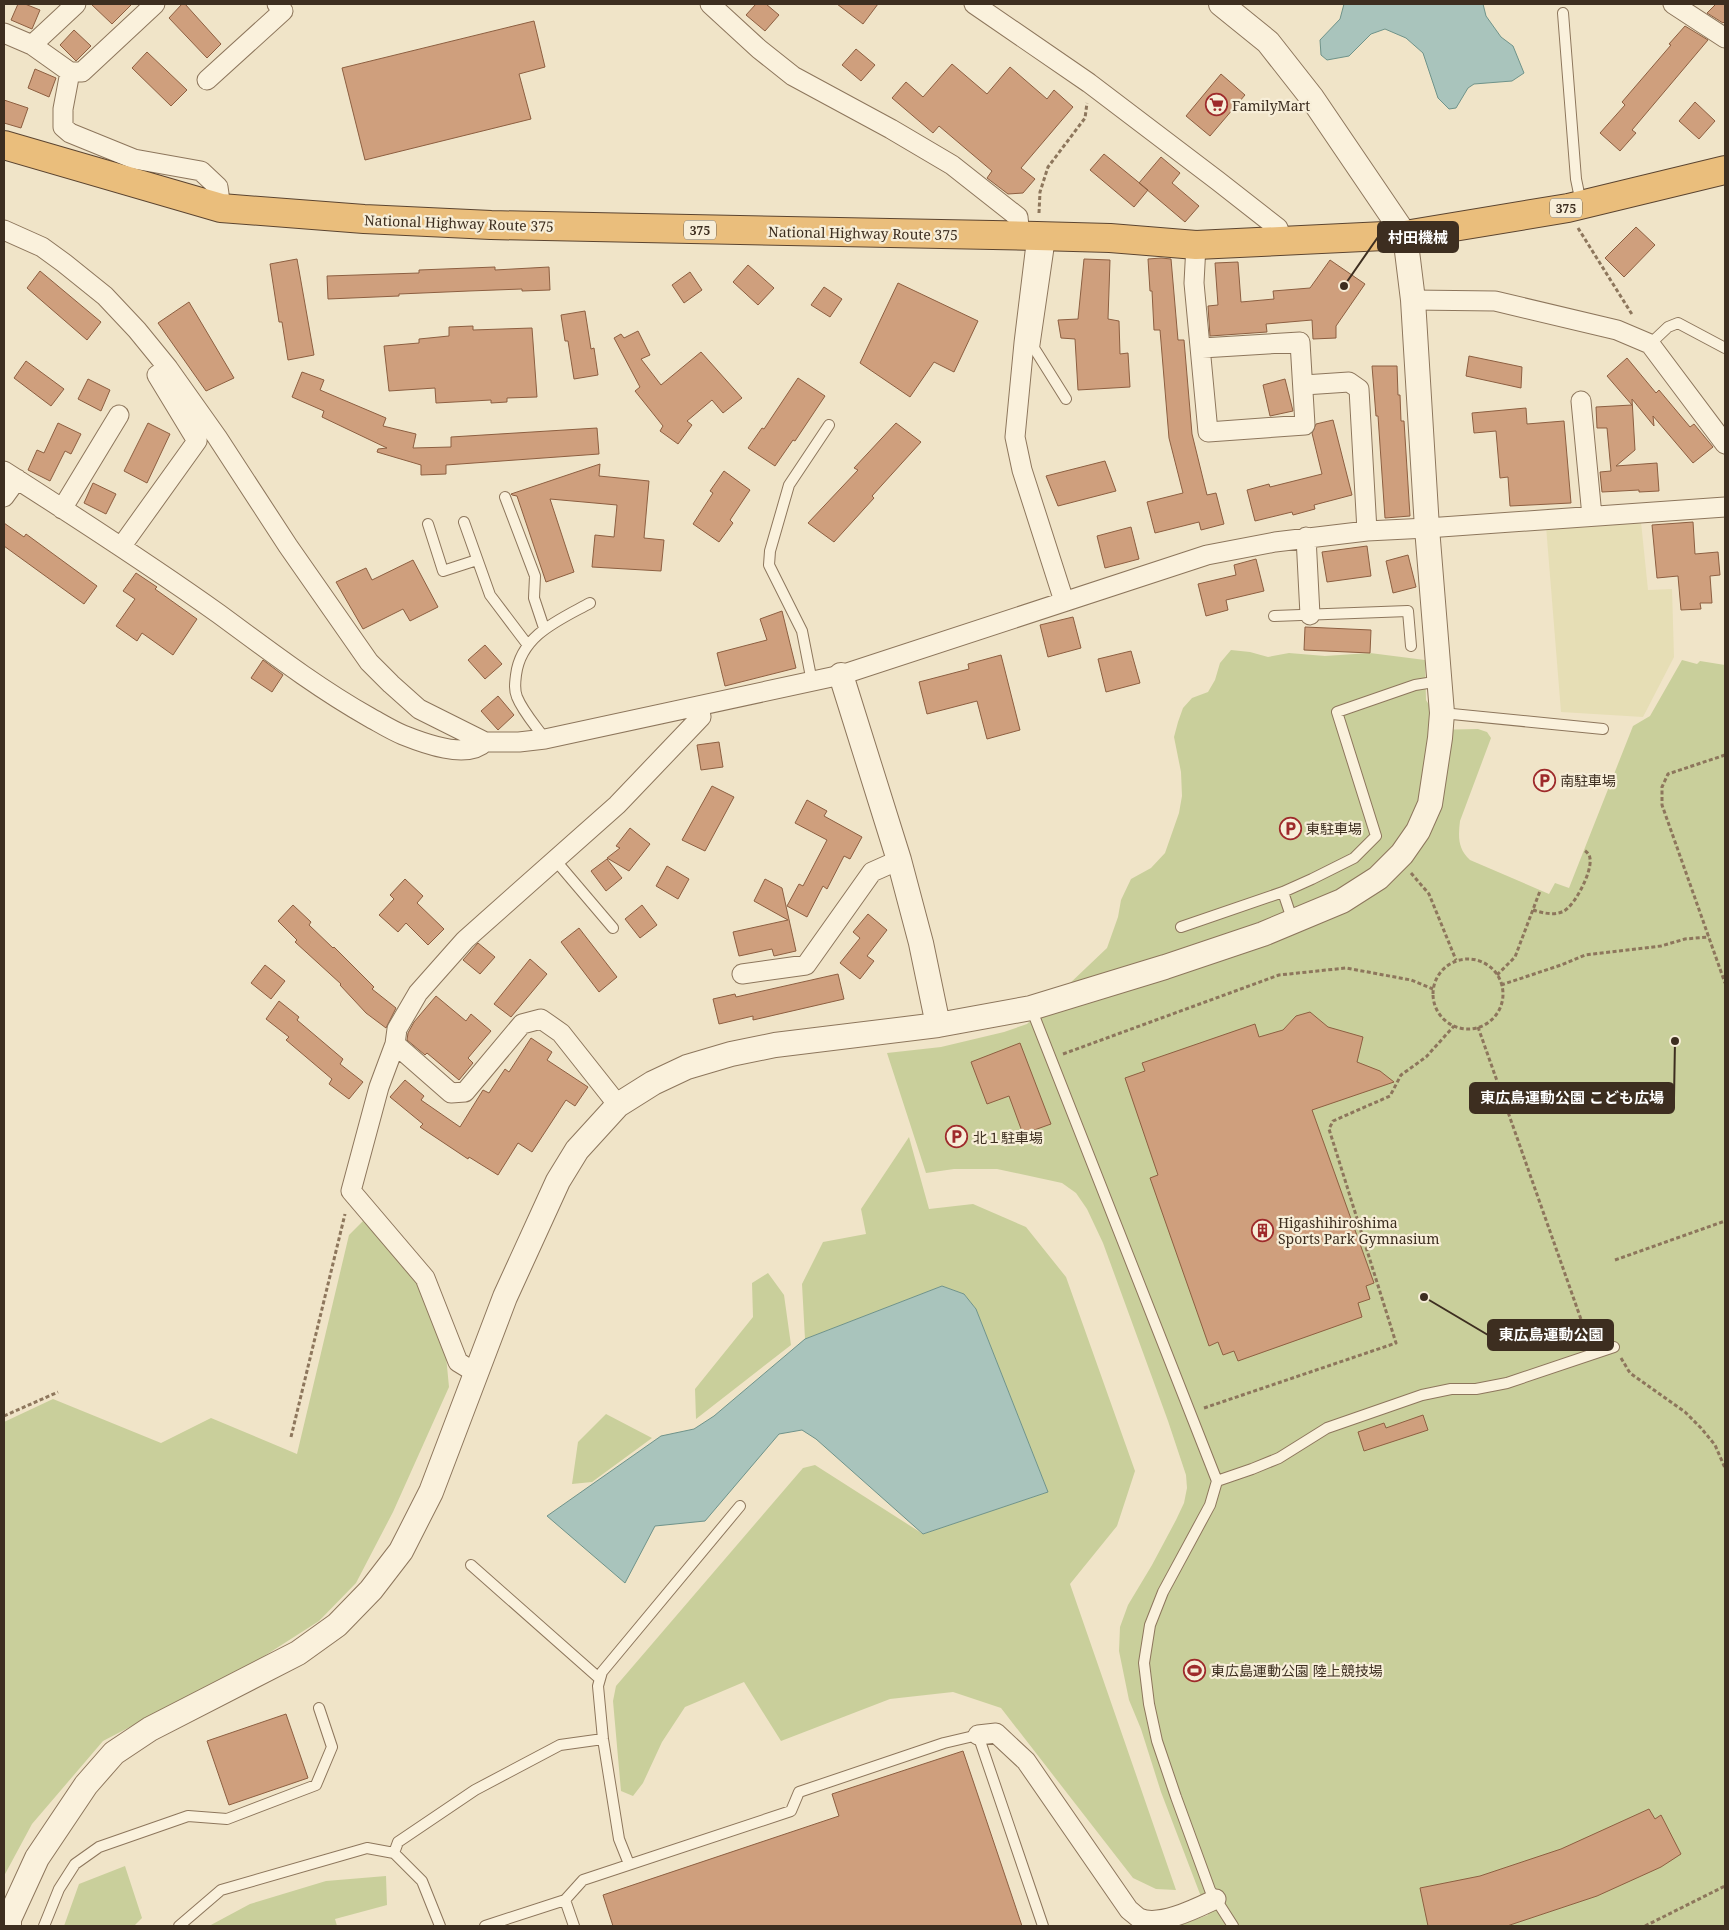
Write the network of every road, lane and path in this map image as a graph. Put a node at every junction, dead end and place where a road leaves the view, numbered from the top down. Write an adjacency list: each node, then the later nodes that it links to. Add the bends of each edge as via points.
1 (76, 4): 11 (street)
2 (155, 4): 12 (street, via 82,72)
3 (277, 4): 13 (street, via 283,11)
4 (710, 4): 21 (street, via 793,76 952,165 1018,217)
5 (974, 4): 14 (street)
6 (1221, 4): 20 (street, via 1268,42 1307,91)
7 (1673, 4): 10 (street)
8 (1563, 13): 17 (lane, via 1576,179)
9 (4, 33): 11 (street)
10 (1725, 38)
11 (32, 45): 12 (street)
12 (70, 72): 18 (street, via 62,109 63,127 70,133 134,159 202,172 218,187)
13 (207, 80)
14 (1089, 83): 21 (path, via 1084,118 1048,167 1040,192); 22 (street, via 1278,228)
15 (4, 145): 18 (highway, National Highway Route 375 / 375)
16 (1725, 170): 17 (highway, National Highway Route 375 / 375)
17 (1575, 206): 20 (highway, National Highway Route 375 / 375); 25 (path, via 1582,237)
18 (221, 208): 21 (highway, National Highway Route 375 / 375, via 491,226)
19 (4, 230): 28 (street, via 42,247 105,296)
20 (1405, 235): 22 (highway, National Highway Route 375 / 375); 24 (street)
21 (1036, 237): 23 (highway, National Highway Route 375 / 375, via 1110,238); 30 (lane, via 1034,348); 48 (street, via 1015,437 1022,470)
22 (1283, 242): 23 (highway, National Highway Route 375 / 375)
23 (1196, 246): 26 (street, via 1194,283)
24 (1413, 300): 25 (street, via 1495,301 1617,330); 43 (street)
25 (1650, 344): 27 (lane, via 1668,327 1678,323); 34 (street)
26 (1202, 348): 29 (street, via 1300,342); 29 (street, via 1208,432 1305,425)
27 (1725, 348)
28 (168, 368): 46 (street, via 158,375 197,440); 62 (street, via 369,662 419,709)
29 (1304, 384): 44 (street, via 1349,382 1359,388)
30 (1066, 399)
31 (1581, 401): 40 (street)
32 (119, 415): 39 (street)
33 (829, 426): 57 (lane, via 789,485 769,565 802,631)
34 (1725, 444)
35 (10, 475): 36 (street); 39 (street)
36 (4, 497)
37 (505, 497): 52 (lane, via 535,576 534,598)
38 (1725, 507): 40 (street)
39 (62, 509): 46 (street)
40 (1592, 516): 43 (street)
41 (464, 522): 47 (lane)
42 (428, 524): 47 (lane, via 443,571)
43 (1428, 528): 44 (street); 56 (street)
44 (1367, 530): 45 (street)
45 (1306, 537): 48 (street, via 1207,555); 50 (street)
46 (121, 548): 62 (street, via 334,697 400,734 432,746 464,750 480,747)
47 (477, 560): 53 (lane, via 490,595)
48 (1064, 601): 55 (street)
49 (590, 603): 52 (lane)
50 (1310, 615): 51 (lane); 54 (lane, via 1408,611)
51 (1274, 616)
52 (544, 628): 53 (lane)
53 (527, 644): 61 (lane, via 517,666 514,686 517,697)
54 (1411, 646)
55 (841, 675): 57 (street); 65 (street)
56 (1440, 681): 59 (street); 69 (lane, via 1337,712 1376,836 1354,858)
57 (812, 682): 58 (street)
58 (699, 706): 61 (street); 66 (street, via 701,717 617,805)
59 (1442, 713): 60 (lane); 71 (street, via 1430,804 1418,831 1402,854 1378,878 1342,902)
60 (1603, 729)
61 (545, 739): 62 (street)
62 (485, 742)
63 (1725, 756): 74 (path, via 1668,774 1662,787 1662,805)
64 (1584, 850): 70 (path, via 1591,860 1588,874 1570,905 1556,913)
65 (899, 860): 76 (street, via 872,872 806,965); 82 (street)
66 (556, 861): 73 (lane); 85 (street, via 465,940 418,994 398,1029)
67 (1410, 871): 75 (path, via 1429,894)
68 (1540, 891): 70 (path)
69 (1283, 892): 71 (lane); 72 (lane)
70 (1533, 910): 77 (path, via 1514,957)
71 (1293, 922): 81 (street, via 1165,967)
72 (1181, 926)
73 (613, 928)
74 (1709, 937): 78 (path); 79 (path, via 1585,955)
75 (1456, 960): 77 (path, via 1472,958 1484,962); 80 (path, via 1441,970)
76 (742, 974)
77 (1497, 975): 79 (path)
78 (1725, 983)
79 (1501, 984): 84 (path, via 1503,992 1496,1015)
80 (1432, 990): 83 (path, via 1437,1011); 86 (path, via 1411,980 1346,968 1279,975)
81 (1030, 1008): 82 (street); 99 (lane)
82 (938, 1025): 87 (street, via 775,1045 731,1054 687,1067)
83 (1454, 1026): 84 (path, via 1463,1029); 95 (path, via 1426,1057 1401,1075 1390,1096 1333,1121 1329,1129 1396,1343)
84 (1478, 1027): 92 (path)
85 (395, 1044): 87 (street, via 451,1093 464,1092 522,1024 541,1018 561,1033); 88 (street, via 379,1088)
86 (1054, 1057)
87 (618, 1105): 93 (street, via 577,1150 558,1181 504,1297)
88 (351, 1191): 93 (street, via 425,1278 458,1362); 97 (path)
89 (1725, 1221): 90 (path)
90 (1614, 1260)
91 (1614, 1347): 92 (lane); 98 (path, via 1630,1372 1686,1412 1701,1428 1715,1445)
92 (1593, 1354): 99 (lane, via 1507,1383 1422,1395 1328,1428 1279,1458)
93 (476, 1373): 111 (street, via 431,1492 401,1552 371,1590 337,1625 298,1653 150,1729 114,1753 86,1785 37,1858)
94 (58, 1392): 96 (path)
95 (1196, 1410)
96 (4, 1416)
97 (291, 1437)
98 (1725, 1468)
99 (1217, 1481): 109 (lane, via 1210,1505 1163,1592 1150,1625 1144,1663 1157,1740 1196,1855)
100 (740, 1506): 102 (lane, via 602,1672)
101 (471, 1565): 102 (lane)
102 (600, 1680): 105 (lane)
103 (319, 1708): 112 (lane, via 332,1747 316,1785 227,1819 188,1816 99,1847 75,1864 59,1890)
104 (978, 1735): 107 (lane, via 944,1743 799,1792 791,1811); 109 (street, via 996,1733 1026,1761 1129,1910 1139,1918 1155,1920 1188,1912); 117 (lane)
105 (603, 1739): 106 (lane, via 560,1744 475,1790 398,1842); 107 (lane, via 619,1839)
106 (394, 1853): 113 (lane, via 367,1848 221,1890); 114 (lane, via 422,1880)
107 (629, 1864): 110 (lane, via 583,1880)
108 (1725, 1886): 119 (path)
109 (1216, 1898): 118 (lane)
110 (565, 1900): 115 (lane); 116 (lane)
111 (8, 1926)
112 (44, 1926)
113 (179, 1926)
114 (440, 1926)
115 (486, 1926)
116 (574, 1926)
117 (1043, 1926)
118 (1233, 1926)
119 (1645, 1926)

